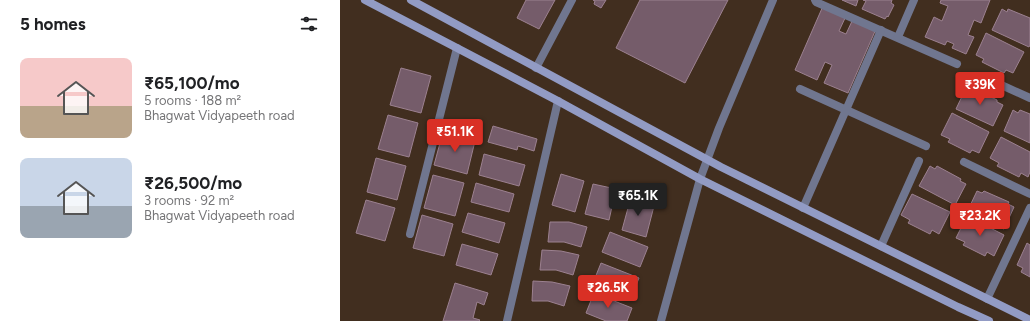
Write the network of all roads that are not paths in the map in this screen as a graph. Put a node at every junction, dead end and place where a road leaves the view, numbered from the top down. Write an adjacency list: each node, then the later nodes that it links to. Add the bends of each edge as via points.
1 (365, 0): 9 (street)
2 (411, 0): 11 (street)
3 (572, 0): 11 (street)
4 (773, 0): 18 (street)
5 (815, 0): 7 (street)
6 (914, 0): 8 (street)
7 (881, 30): 8 (street); 16 (street)
8 (898, 37): 10 (street)
9 (458, 48): 15 (street); 25 (street)
10 (957, 64)
11 (536, 68): 18 (street)
12 (986, 78): 14 (street)
13 (800, 89): 16 (street)
14 (1030, 98)
15 (558, 101): 21 (street); 29 (street)
16 (846, 110): 17 (street); 23 (street)
17 (926, 146)
18 (707, 160): 21 (street); 23 (street)
19 (919, 161): 26 (street)
20 (964, 162): 22 (street)
21 (700, 179): 30 (street); 31 (street)
22 (1030, 194)
23 (803, 208): 26 (street)
24 (1030, 208): 27 (street)
25 (410, 234)
26 (881, 246): 27 (street)
27 (987, 299): 28 (street)
28 (1030, 320)
29 (507, 321)
30 (661, 321)
31 (989, 321)

